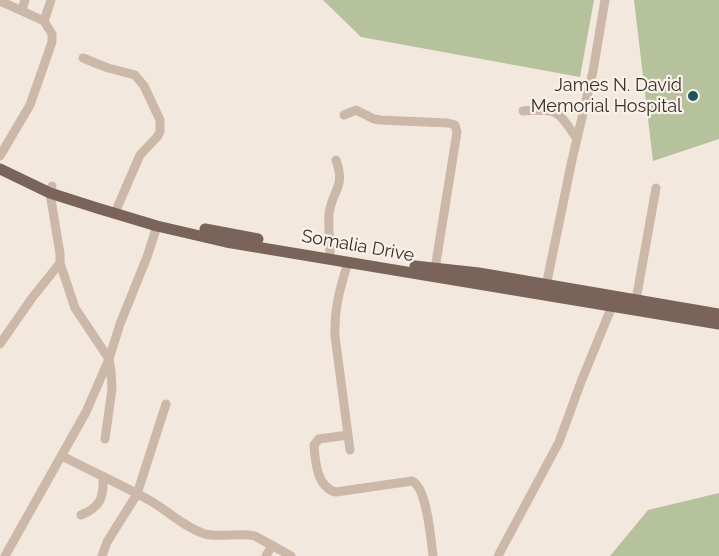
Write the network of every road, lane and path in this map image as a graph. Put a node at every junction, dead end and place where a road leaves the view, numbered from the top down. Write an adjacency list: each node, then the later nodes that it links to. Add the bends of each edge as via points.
1 (25, 0): 5 (street)
2 (51, 0): 6 (street)
3 (605, 0): 10 (street)
4 (0, 1): 5 (street)
5 (22, 10): 6 (street)
6 (44, 21): 11 (street, via 52,34 52,42 30,105)
7 (83, 58): 17 (street, via 136,75 160,120 157,138 140,155)
8 (523, 111): 10 (street, via 557,113)
9 (344, 115): 22 (street, via 356,110 380,120 455,126 457,132)
10 (578, 139): 23 (street)
11 (0, 156)
12 (336, 160): 19 (street, via 340,182 329,212)
13 (0, 163): 16 (main road, Somalia Drive)
14 (0, 169): 16 (main road, Somalia Drive)
15 (656, 188): 24 (street)
16 (51, 189): 17 (main road, Somalia Drive); 18 (main road, Somalia Drive); 21 (street)
17 (116, 208): 19 (main road, Somalia Drive, via 155,220)
18 (157, 226): 20 (main road, Somalia Drive, via 226,242); 29 (street)
19 (330, 254): 22 (main road, Somalia Drive)
20 (348, 262): 23 (main road, Somalia Drive, via 452,280); 31 (street, via 335,310 335,336)
21 (60, 263): 28 (street); 29 (street, via 75,308)
22 (435, 269): 23 (main road, Somalia Drive, via 479,273)
23 (546, 289): 24 (main road, Somalia Drive); 25 (main road, Somalia Drive)
24 (636, 300): 26 (main road, Somalia Drive)
25 (612, 306): 27 (main road, Somalia Drive); 44 (street, via 559,442)
26 (719, 314)
27 (719, 324)
28 (0, 344)
29 (109, 359): 32 (street, via 112,389); 34 (street)
30 (166, 404): 36 (street)
31 (348, 435): 33 (street); 43 (street, via 319,439 314,445 324,486 336,492 416,482 424,498)
32 (105, 439)
33 (350, 450)
34 (62, 456): 35 (street); 39 (street)
35 (103, 476): 36 (street); 37 (street, via 98,504)
36 (137, 494): 38 (street, via 204,534 249,535); 40 (street, via 107,542)
37 (81, 515)
38 (272, 545): 41 (street); 42 (street)
39 (5, 556)
40 (102, 556)
41 (266, 556)
42 (291, 556)
43 (433, 556)
44 (498, 556)

